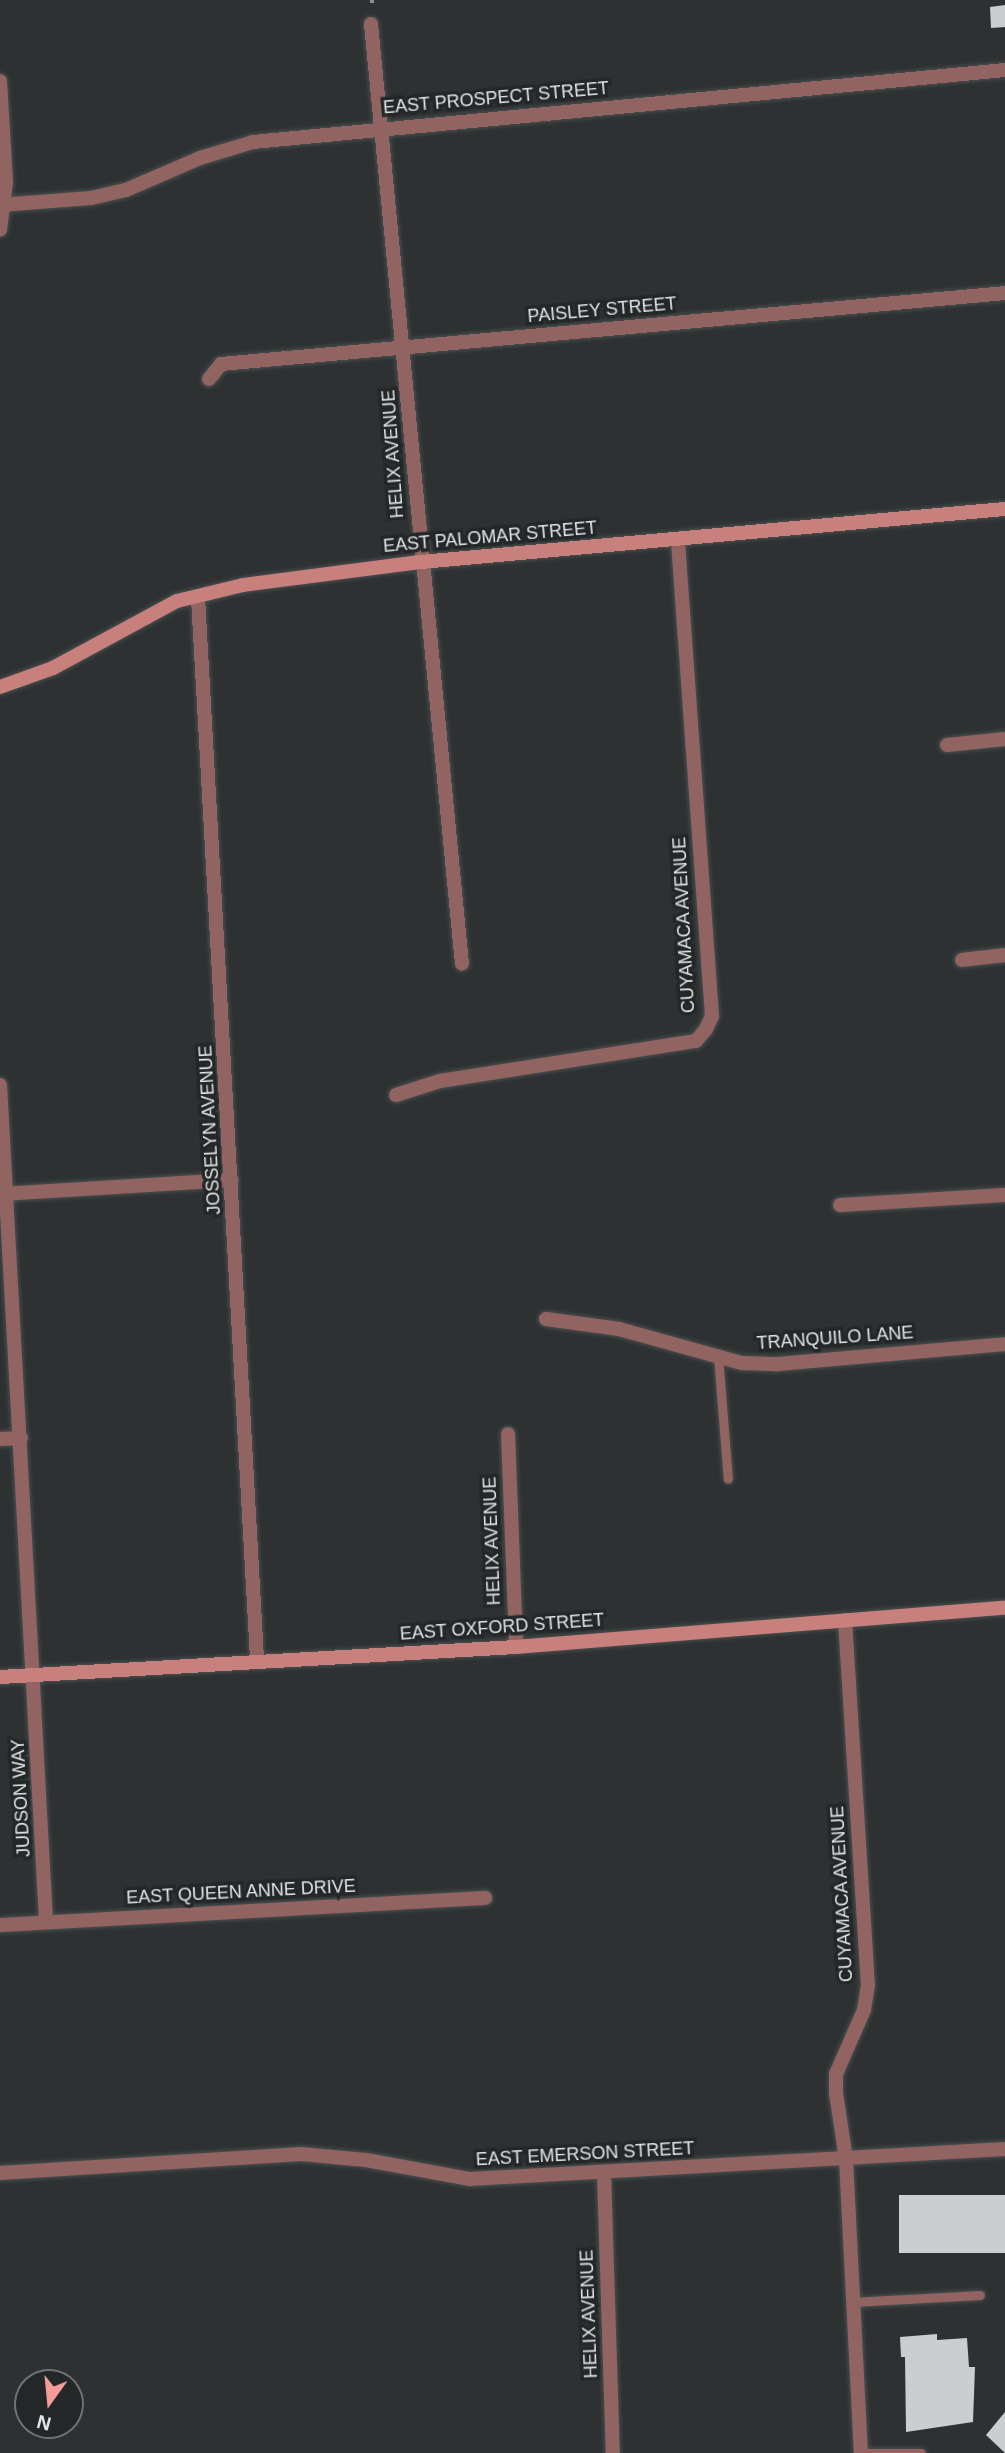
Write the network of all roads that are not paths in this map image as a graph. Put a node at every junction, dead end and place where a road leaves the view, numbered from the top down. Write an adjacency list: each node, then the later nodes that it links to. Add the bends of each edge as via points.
1 (371, 24): 4 (street, HELIX AVENUE)
2 (1005, 71): 4 (street, EAST PROSPECT STREET)
3 (0, 80): 5 (street)
4 (381, 128): 5 (street, EAST PROSPECT STREET, via 253,142 200,158 126,190 91,198); 8 (street, HELIX AVENUE)
5 (2, 205): 6 (street)
6 (0, 230)
7 (1005, 293): 8 (street, PAISLEY STREET)
8 (404, 347): 9 (street, PAISLEY STREET, via 221,364); 12 (street, HELIX AVENUE)
9 (209, 379)
10 (1005, 509): 11 (main road, EAST PALOMAR STREET)
11 (678, 540): 12 (main road, EAST PALOMAR STREET); 21 (street, CUYAMACA AVENUE, via 712,1016 706,1029 696,1041 440,1080)
12 (421, 562): 13 (main road, EAST PALOMAR STREET, via 306,575); 19 (street, HELIX AVENUE, via 442,720)
13 (198, 597): 14 (main road, EAST PALOMAR STREET, via 138,619 53,668); 22 (street, JOSSELYN AVENUE)
14 (0, 687)
15 (1005, 739): 16 (street)
16 (947, 746)
17 (1005, 955): 18 (street)
18 (962, 960)
19 (462, 964)
20 (0, 1085): 23 (street, JUDSON WAY)
21 (396, 1095)
22 (232, 1180): 23 (street); 36 (street, JOSSELYN AVENUE)
23 (4, 1194): 30 (street, JUDSON WAY)
24 (1005, 1195): 25 (street)
25 (840, 1205)
26 (546, 1319): 28 (street, TRANQUILO LANE, via 619,1328)
27 (1005, 1344): 28 (street, TRANQUILO LANE, via 778,1364)
28 (718, 1356): 32 (lane)
29 (508, 1434): 35 (street, HELIX AVENUE)
30 (21, 1437): 31 (street); 37 (street, JUDSON WAY)
31 (0, 1439)
32 (728, 1479)
33 (1005, 1608): 34 (main road, EAST OXFORD STREET)
34 (845, 1620): 35 (main road, EAST OXFORD STREET); 43 (street, CUYAMACA AVENUE, via 868,1985 864,2010 836,2074)
35 (516, 1647): 36 (main road, EAST OXFORD STREET)
36 (257, 1660): 37 (main road, EAST OXFORD STREET)
37 (34, 1674): 38 (main road, EAST OXFORD STREET); 40 (street, JUDSON WAY)
38 (0, 1676)
39 (485, 1898): 40 (street, EAST QUEEN ANNE DRIVE)
40 (46, 1922): 41 (street, EAST QUEEN ANNE DRIVE)
41 (0, 1925)
42 (1005, 2149): 43 (street, EAST EMERSON STREET)
43 (846, 2158): 45 (street, EAST EMERSON STREET); 47 (street, CUYAMACA AVENUE)
44 (0, 2173): 45 (street, EAST EMERSON STREET, via 301,2154 366,2160 470,2179)
45 (604, 2174): 48 (street, HELIX AVENUE)
46 (980, 2295): 47 (lane)
47 (852, 2302): 49 (street, CUYAMACA AVENUE)
48 (613, 2453)
49 (861, 2453)
50 (867, 2453): 51 (lane)
51 (921, 2453)

